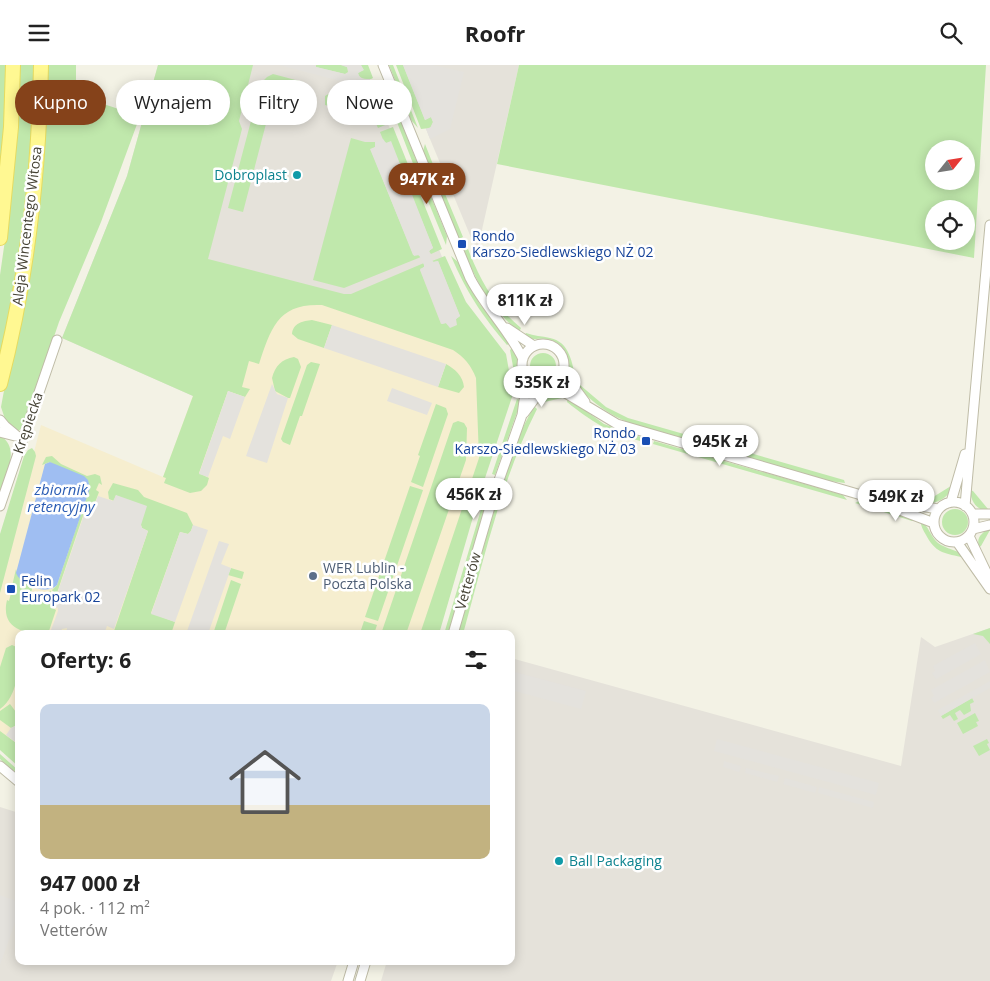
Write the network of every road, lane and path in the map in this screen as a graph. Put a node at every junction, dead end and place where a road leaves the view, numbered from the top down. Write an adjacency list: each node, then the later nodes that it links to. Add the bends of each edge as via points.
1 (13, 65): 5 (main road, Aleja Wincentego Witosa)
2 (41, 65): 12 (main road, Aleja Wincentego Witosa, via 38,146 30,224 16,313)
3 (383, 65): 6 (street, via 468,274)
4 (990, 225): 17 (street)
5 (0, 238)
6 (502, 325): 8 (street); 9 (street)
7 (56, 340): 19 (street, Krępiecka)
8 (534, 347): 9 (street); 10 (street, via 546,345 557,350 564,360)
9 (523, 359): 11 (street, via 522,370)
10 (563, 372): 13 (street, via 560,379); 14 (street)
11 (528, 379): 13 (street, via 536,385); 15 (street, Vetterów)
12 (0, 384)
13 (548, 386): 14 (street); 15 (street, Vetterów)
14 (587, 405): 20 (street, via 617,424)
15 (522, 415): 33 (street, Vetterów, via 494,493)
16 (0, 419): 19 (street)
17 (971, 427): 21 (street); 23 (street)
18 (0, 432): 19 (street)
19 (20, 437): 22 (street, Krępiecka)
20 (868, 497): 24 (street); 27 (street)
21 (951, 502): 23 (street); 24 (street)
22 (0, 506)
23 (966, 506): 26 (street)
24 (938, 509): 27 (street)
25 (990, 514): 26 (street)
26 (973, 515): 29 (street)
27 (934, 523): 30 (street, via 939,537)
28 (990, 525): 29 (street)
29 (971, 533): 30 (street); 31 (street)
30 (957, 543): 32 (street)
31 (990, 580)
32 (990, 589)
33 (454, 630)
34 (0, 766): 35 (street)
35 (15, 779)
36 (353, 965): 38 (street)
37 (365, 965): 39 (street)
38 (348, 981)
39 (360, 981)

